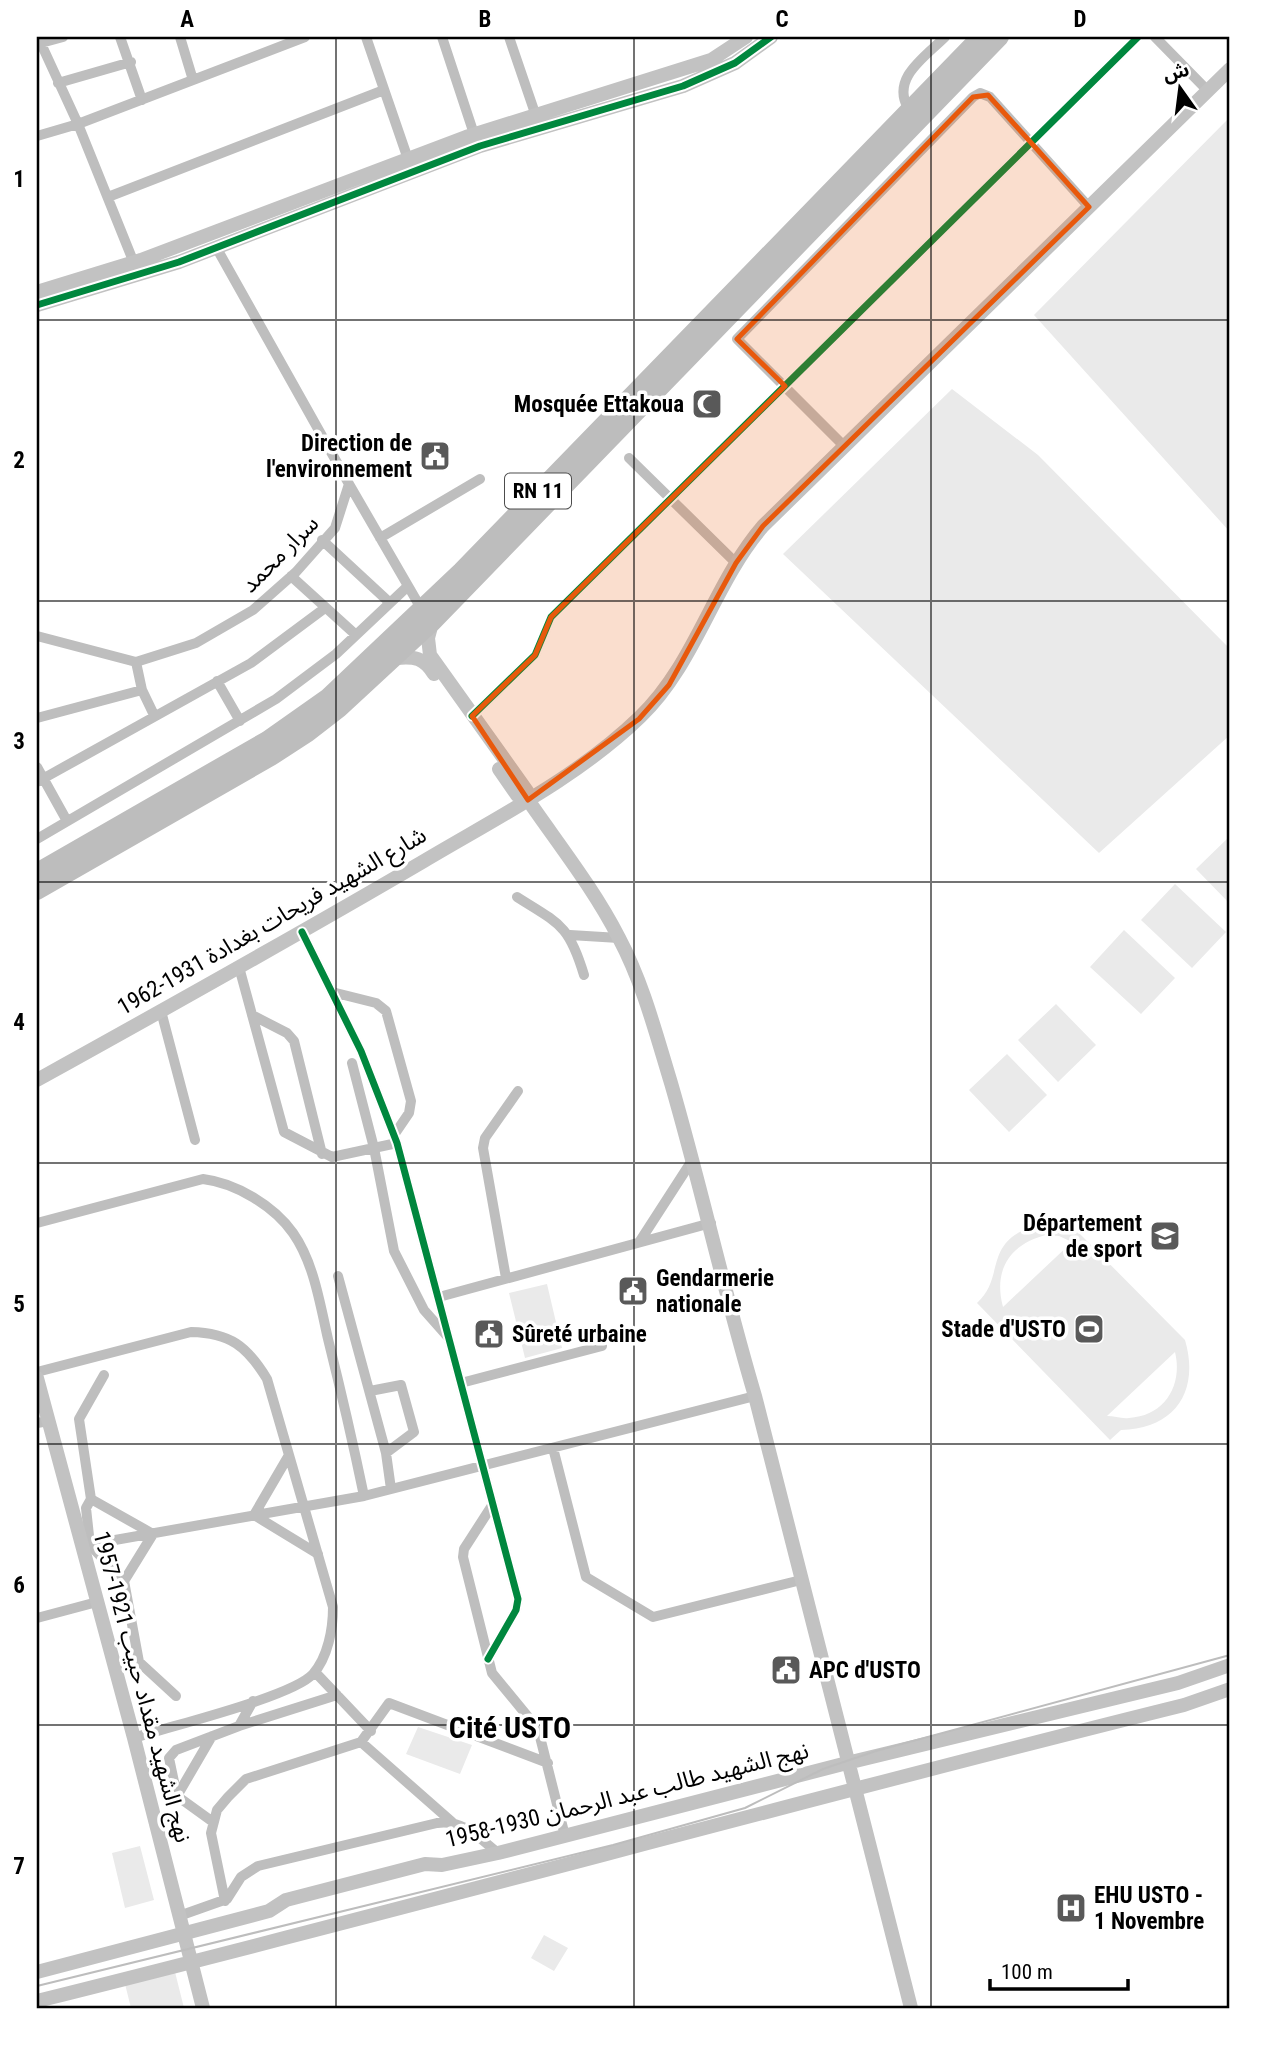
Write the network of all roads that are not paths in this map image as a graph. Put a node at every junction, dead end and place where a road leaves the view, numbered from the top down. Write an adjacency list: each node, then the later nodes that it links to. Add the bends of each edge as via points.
1 (62, 37): 16 (street)
2 (120, 37): 17 (street)
3 (180, 37): 19 (street)
4 (305, 37): 19 (street)
5 (366, 37): 22 (street)
6 (442, 37): 28 (street)
7 (509, 37): 26 (street)
8 (747, 37): 26 (main road, via 710,60)
9 (771, 37): 26 (main road, via 714,74)
10 (945, 37): 25 (street, via 904,80 902,95)
11 (979, 37): 25 (highway, RN 11)
12 (1000, 37): 21 (highway, RN 11)
13 (1011, 37): 21 (highway)
14 (1139, 37): 30 (street)
15 (1155, 37): 23 (street)
16 (39, 40): 20 (street)
17 (131, 62): 20 (street); 24 (street)
18 (1230, 69): 23 (main road, شارع الشهيد فريحات بغدادة 1931-1962)
19 (193, 80): 24 (street)
20 (58, 83): 27 (street)
21 (951, 88): 50 (highway, RN 11)
22 (384, 89): 31 (street); 32 (street)
23 (1208, 91): 33 (main road, شارع الشهيد فريحات بغدادة 1931-1962)
24 (142, 100): 27 (street)
25 (908, 108): 50 (highway, RN 11)
26 (538, 121): 28 (main road); 31 (main road)
27 (78, 124): 29 (street); 32 (street)
28 (474, 134): 31 (main road)
29 (37, 136)
30 (1031, 143): 33 (street); 37 (street); 37 (street, via 988,95 973,97 737,339)
31 (409, 164): 34 (main road); 35 (main road)
32 (108, 197): 35 (street)
33 (1090, 207): 38 (main road, شارع الشهيد فريحات بغدادة 1931-1962)
34 (216, 247): 35 (main road); 41 (street)
35 (137, 269): 36 (main road)
36 (37, 293)
37 (785, 386): 38 (street); 42 (street)
38 (844, 446): 45 (main road, شارع الشهيد فريحات بغدادة 1931-1962, via 763,526)
39 (629, 458): 42 (street)
40 (480, 479): 43 (street)
41 (349, 484): 43 (street); 44 (street, سرار محمد, via 335,528)
42 (671, 498): 45 (street); 59 (street, via 551,617 534,655)
43 (380, 538): 47 (street)
44 (323, 540): 46 (street, سرار محمد); 48 (street)
45 (736, 563): 63 (main road, شارع الشهيد فريحات بغدادة 1931-1962, via 682,664 657,700 585,762)
46 (291, 576): 49 (street); 54 (street, سرار محمد, via 253,610 196,643)
47 (408, 586): 48 (street); 50 (street)
48 (390, 602): 51 (street)
49 (325, 608): 51 (street); 55 (street, via 251,663)
50 (427, 616): 53 (highway, RN 11); 59 (main road, via 430,655); 66 (highway, RN 11, via 299,719)
51 (356, 635): 60 (street, via 317,670)
52 (37, 636): 54 (street)
53 (396, 659): 59 (main road, via 413,657 427,663); 67 (highway, RN 11, via 340,709 271,757)
54 (136, 662): 56 (street)
55 (217, 681): 57 (street); 60 (street)
56 (142, 690): 57 (street); 58 (street)
57 (154, 715): 62 (street)
58 (37, 718)
59 (469, 718): 63 (main road, via 517,795)
60 (240, 721): 64 (street)
61 (37, 767): 62 (street)
62 (40, 780): 64 (street)
63 (528, 800): 69 (main road, شارع الشهيد فريحات بغدادة 1931-1962); 71 (main road)
64 (67, 821): 65 (street)
65 (37, 839)
66 (37, 872)
67 (37, 891)
68 (517, 897): 70 (street)
69 (302, 932): 72 (main road, شارع الشهيد فريحات بغدادة 1931-1962); 74 (street)
70 (570, 935): 71 (street); 73 (street)
71 (619, 938): 84 (main road, via 652,1018)
72 (239, 967): 75 (main road, شارع الشهيد فريحات بغدادة 1931-1962); 76 (street)
73 (584, 975)
74 (332, 992): 80 (street, via 367,1063); 80 (street, via 376,1003 389,1016 411,1101)
75 (161, 1011): 78 (main road, شارع الشهيد فريحات بغدادة 1931-1962); 81 (street)
76 (252, 1015): 83 (street, via 281,1128); 83 (street, via 294,1041)
77 (352, 1063): 82 (street)
78 (37, 1080)
79 (518, 1091): 89 (street, via 485,1138 483,1148)
80 (396, 1139): 82 (street); 90 (street)
81 (195, 1140)
82 (374, 1148): 83 (street, via 332,1157); 91 (street, via 399,1265 424,1310)
83 (321, 1154)
84 (693, 1158): 86 (main road); 87 (street)
85 (37, 1223): 106 (street, via 203,1180 242,1192 281,1220 305,1254 316,1290)
86 (710, 1223): 87 (street); 98 (main road)
87 (640, 1241): 89 (street)
88 (338, 1276): 97 (street)
89 (506, 1278): 90 (street)
90 (439, 1297): 91 (street)
91 (450, 1339): 96 (street)
92 (601, 1346): 96 (street)
93 (37, 1372): 103 (street, via 170,1336 216,1333 237,1343 267,1379)
94 (104, 1375): 107 (street, via 79,1419)
95 (37, 1378): 99 (main road, نهج الشهيد مقداد حبيب 1921-1957)
96 (461, 1383): 104 (street)
97 (370, 1391): 102 (street); 102 (street, via 401,1385 414,1426 411,1436)
98 (755, 1396): 101 (street); 114 (main road)
99 (40, 1406): 100 (main road, نهج الشهيد مقداد حبيب 1921-1957)
100 (43, 1422): 112 (main road, نهج الشهيد مقداد حبيب 1921-1957)
101 (553, 1448): 104 (street); 114 (street, via 586,1577 653,1617)
102 (386, 1453): 105 (street)
103 (289, 1455): 109 (street); 110 (street)
104 (483, 1466): 105 (street); 108 (street)
105 (391, 1489): 106 (street)
106 (364, 1496): 109 (street)
107 (91, 1499): 111 (street); 112 (street, via 86,1508)
108 (492, 1504): 118 (street, via 463,1557); 118 (street, via 518,1600)
109 (305, 1506): 110 (street); 113 (street)
110 (254, 1515): 111 (street); 113 (street)
111 (152, 1534): 112 (street); 115 (street)
112 (86, 1545): 115 (street); 116 (main road, نهج الشهيد مقداد حبيب 1921-1957)
113 (318, 1554): 120 (street, via 333,1607 333,1624)
114 (802, 1580): 131 (main road)
115 (124, 1581): 123 (street, via 139,1662)
116 (97, 1602): 117 (street); 128 (main road, نهج الشهيد مقداد حبيب 1921-1957)
117 (37, 1618)
118 (488, 1659): 130 (street, via 492,1673 538,1729)
119 (1230, 1665): 131 (main road, نهج الشهيد طالب عبد الرحمان 1930-1958, via 1178,1684)
120 (315, 1672): 122 (street); 124 (street, via 294,1687)
121 (1230, 1689): 132 (main road, نهج الشهيد طالب عبد الرحمان 1930-1958, via 1184,1705)
122 (337, 1695): 125 (street); 126 (street)
123 (176, 1696)
124 (253, 1701): 125 (street); 128 (street)
125 (239, 1726): 127 (street)
126 (370, 1731): 129 (street); 130 (street, via 389,1703)
127 (212, 1737): 133 (street); 133 (street, via 176,1750 169,1758)
128 (134, 1738): 139 (main road, نهج الشهيد مقداد حبيب 1921-1957)
129 (361, 1742): 134 (street, via 246,1779 217,1810); 135 (street)
130 (548, 1763): 136 (street)
131 (846, 1763): 132 (main road); 136 (main road, نهج الشهيد طالب عبد الرحمان 1930-1958)
132 (853, 1787): 141 (main road, نهج الشهيد طالب عبد الرحمان 1930-1958); 145 (main road)
133 (177, 1796): 134 (street)
134 (213, 1822): 138 (street, via 211,1833)
135 (452, 1822): 137 (street); 138 (street, via 258,1866 241,1877)
136 (565, 1836): 137 (main road, نهج الشهيد طالب عبد الرحمان 1930-1958)
137 (498, 1853): 140 (main road, نهج الشهيد طالب عبد الرحمان 1930-1958, via 442,1865 425,1864 286,1900 269,1911)
138 (225, 1901): 139 (street)
139 (179, 1916): 140 (main road, نهج الشهيد مقداد حبيب 1921-1957)
140 (184, 1935): 141 (main road, نهج الشهيد مقداد حبيب 1921-1957); 142 (main road, نهج الشهيد طالب عبد الرحمان 1930-1958)
141 (191, 1963): 143 (main road, نهج الشهيد طالب عبد الرحمان 1930-1958); 144 (main road, نهج الشهيد مقداد حبيب 1921-1957)
142 (37, 1972)
143 (37, 2001)
144 (203, 2008)
145 (911, 2008)

